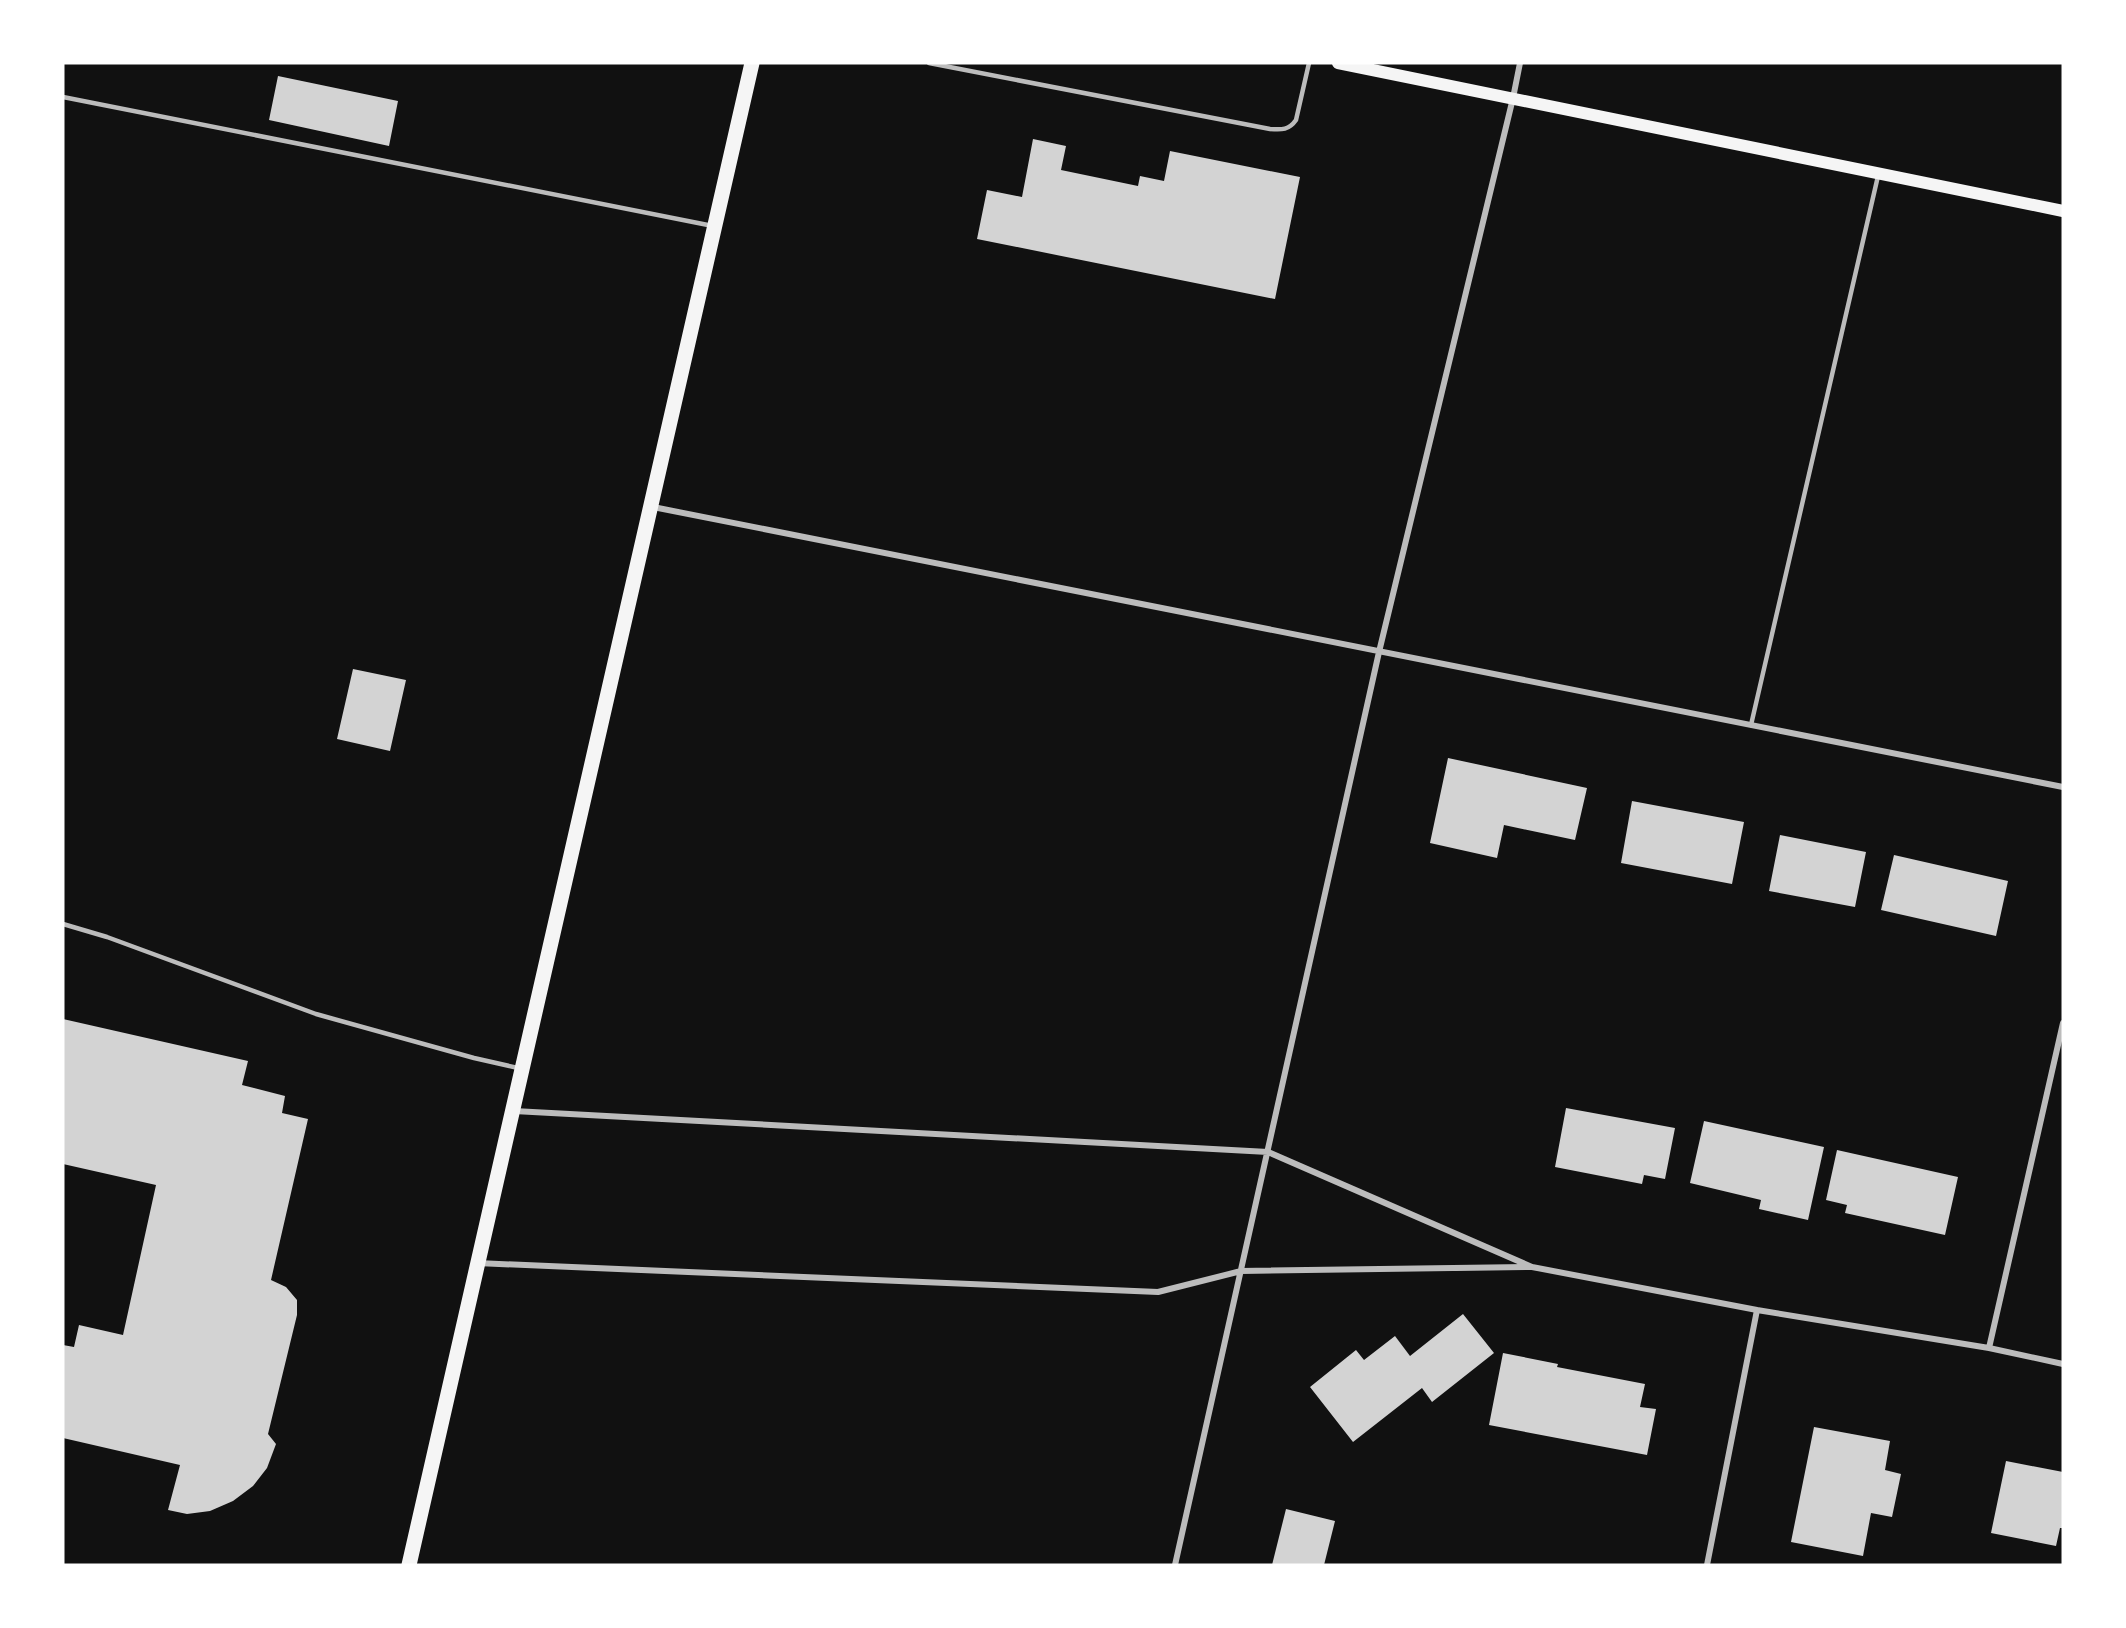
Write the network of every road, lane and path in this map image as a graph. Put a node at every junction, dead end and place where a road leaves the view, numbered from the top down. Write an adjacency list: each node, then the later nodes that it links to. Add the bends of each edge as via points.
1 (752, 63): 10 (main road)
2 (929, 63): 3 (lane, via 1282,130 1296,120)
3 (1309, 63)
4 (1338, 63): 7 (main road)
5 (1520, 63): 7 (street)
6 (63, 97): 10 (lane)
7 (1513, 98): 8 (main road); 12 (street)
8 (1879, 174): 9 (main road); 13 (lane)
9 (2063, 212)
10 (716, 227): 11 (main road)
11 (653, 506): 12 (street); 17 (main road)
12 (1380, 652): 13 (street); 19 (street)
13 (1751, 725): 14 (street)
14 (2063, 787)
15 (63, 924): 17 (lane, via 316,1014)
16 (2063, 1023): 24 (street)
17 (521, 1069): 18 (main road)
18 (512, 1111): 19 (street); 20 (main road)
19 (1268, 1152): 21 (street); 22 (street)
20 (477, 1263): 22 (street, via 1158,1292); 26 (main road)
21 (1532, 1267): 22 (street); 23 (street)
22 (1241, 1271): 27 (street)
23 (1757, 1310): 24 (street); 28 (street)
24 (1989, 1348): 25 (street)
25 (2063, 1364)
26 (408, 1565)
27 (1175, 1565)
28 (1707, 1565)

